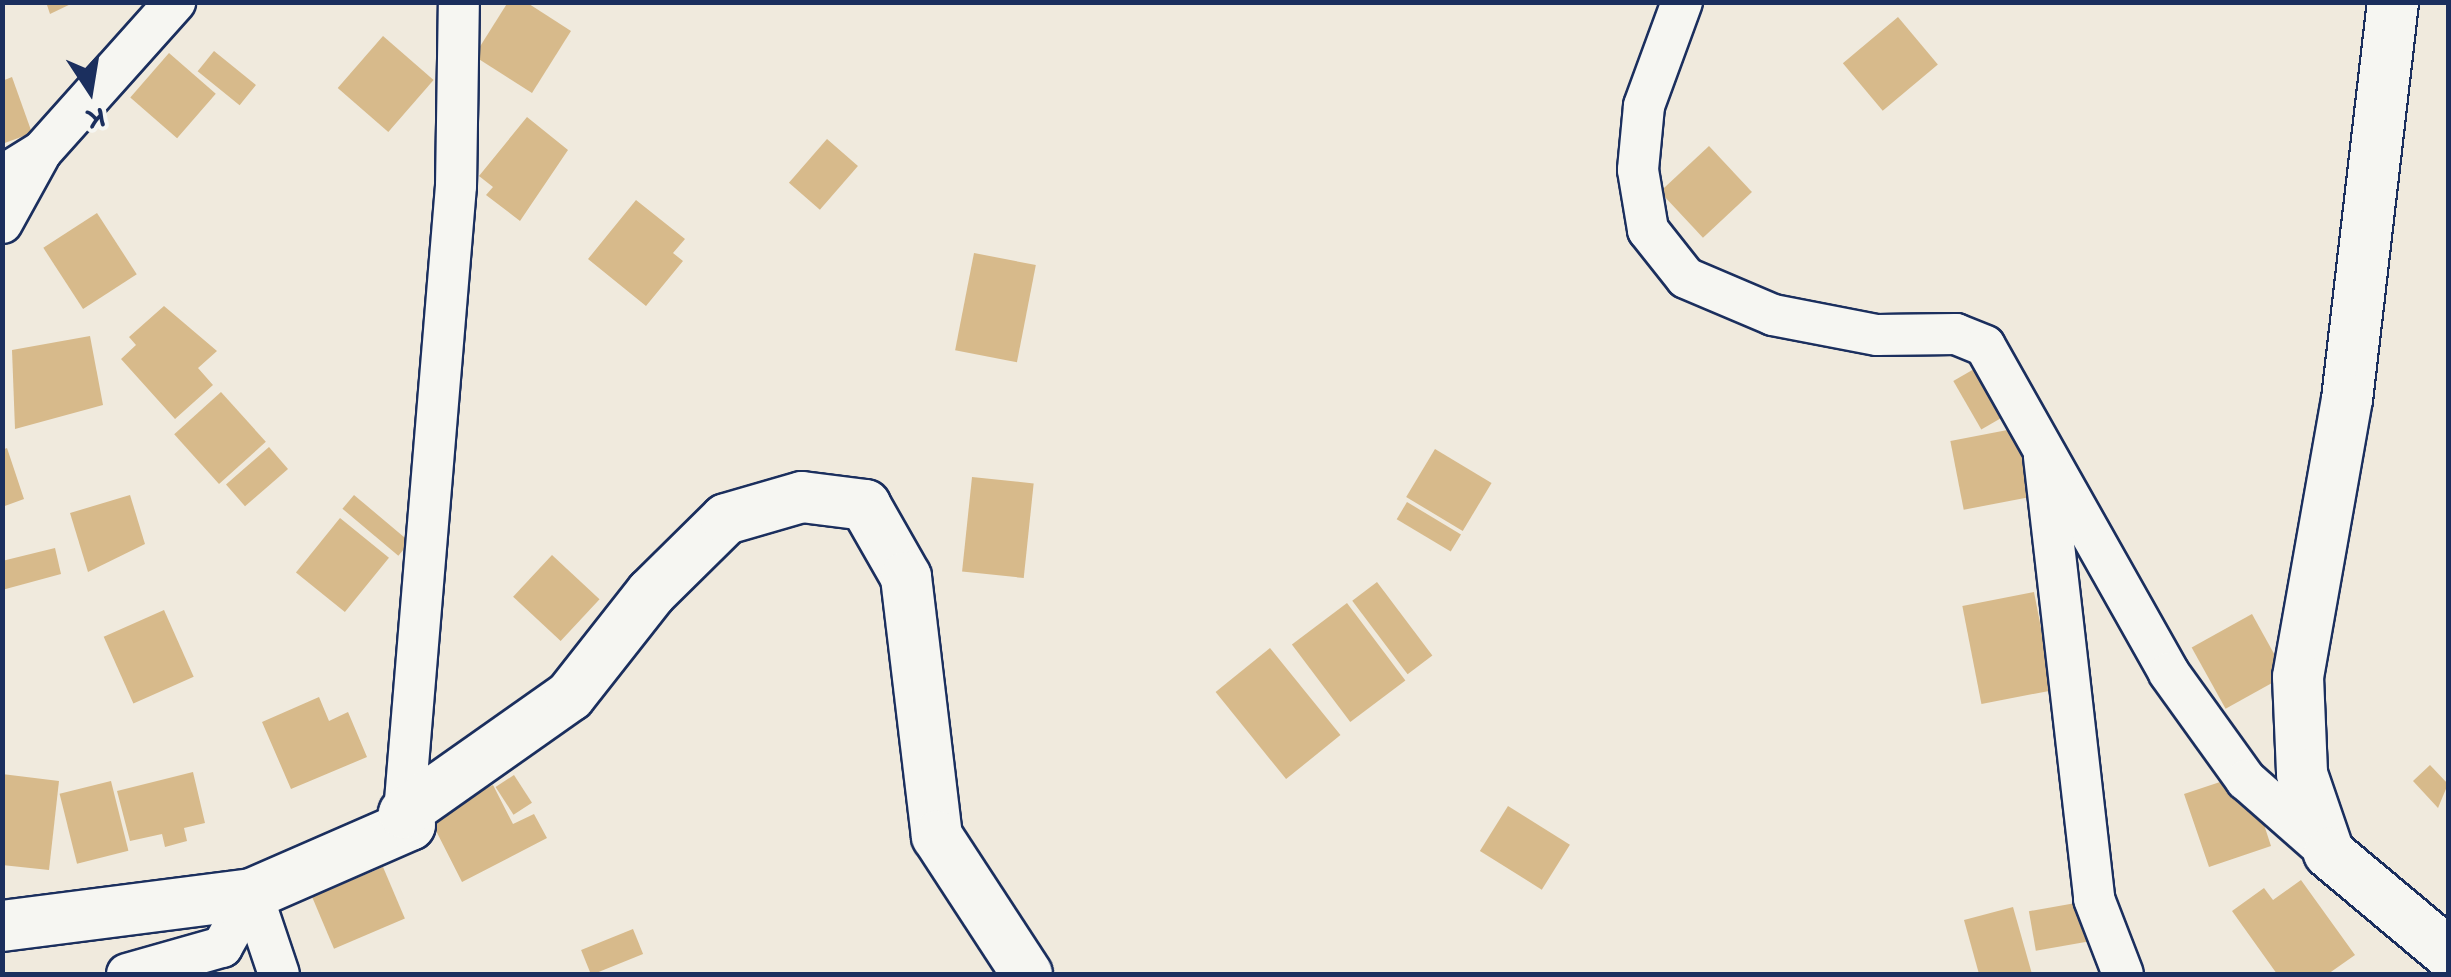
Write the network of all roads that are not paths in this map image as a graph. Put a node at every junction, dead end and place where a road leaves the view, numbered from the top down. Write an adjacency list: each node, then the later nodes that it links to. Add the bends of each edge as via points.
1 (175, 2): 5 (street)
2 (459, 2): 9 (street, via 456,186)
3 (1682, 2): 8 (street, via 1644,106 1638,170 1648,230 1686,278 1773,315 1877,335 1956,334 1985,346)
4 (2393, 2): 10 (street, via 2348,399 2298,677 2302,774)
5 (42, 150): 6 (street); 7 (street)
6 (2, 176)
7 (2, 223)
8 (2040, 432): 10 (street, via 2168,674 2246,780); 17 (street, via 2094,899)
9 (404, 813): 11 (street, via 410,825); 16 (street, via 570,696 651,592 726,519 802,497 865,504 906,577 937,836)
10 (2329, 853): 13 (street)
11 (252, 894): 12 (street); 14 (street, via 222,946); 15 (street)
12 (2, 926)
13 (2448, 954)
14 (128, 974)
15 (279, 974)
16 (1028, 974)
17 (2123, 974)

